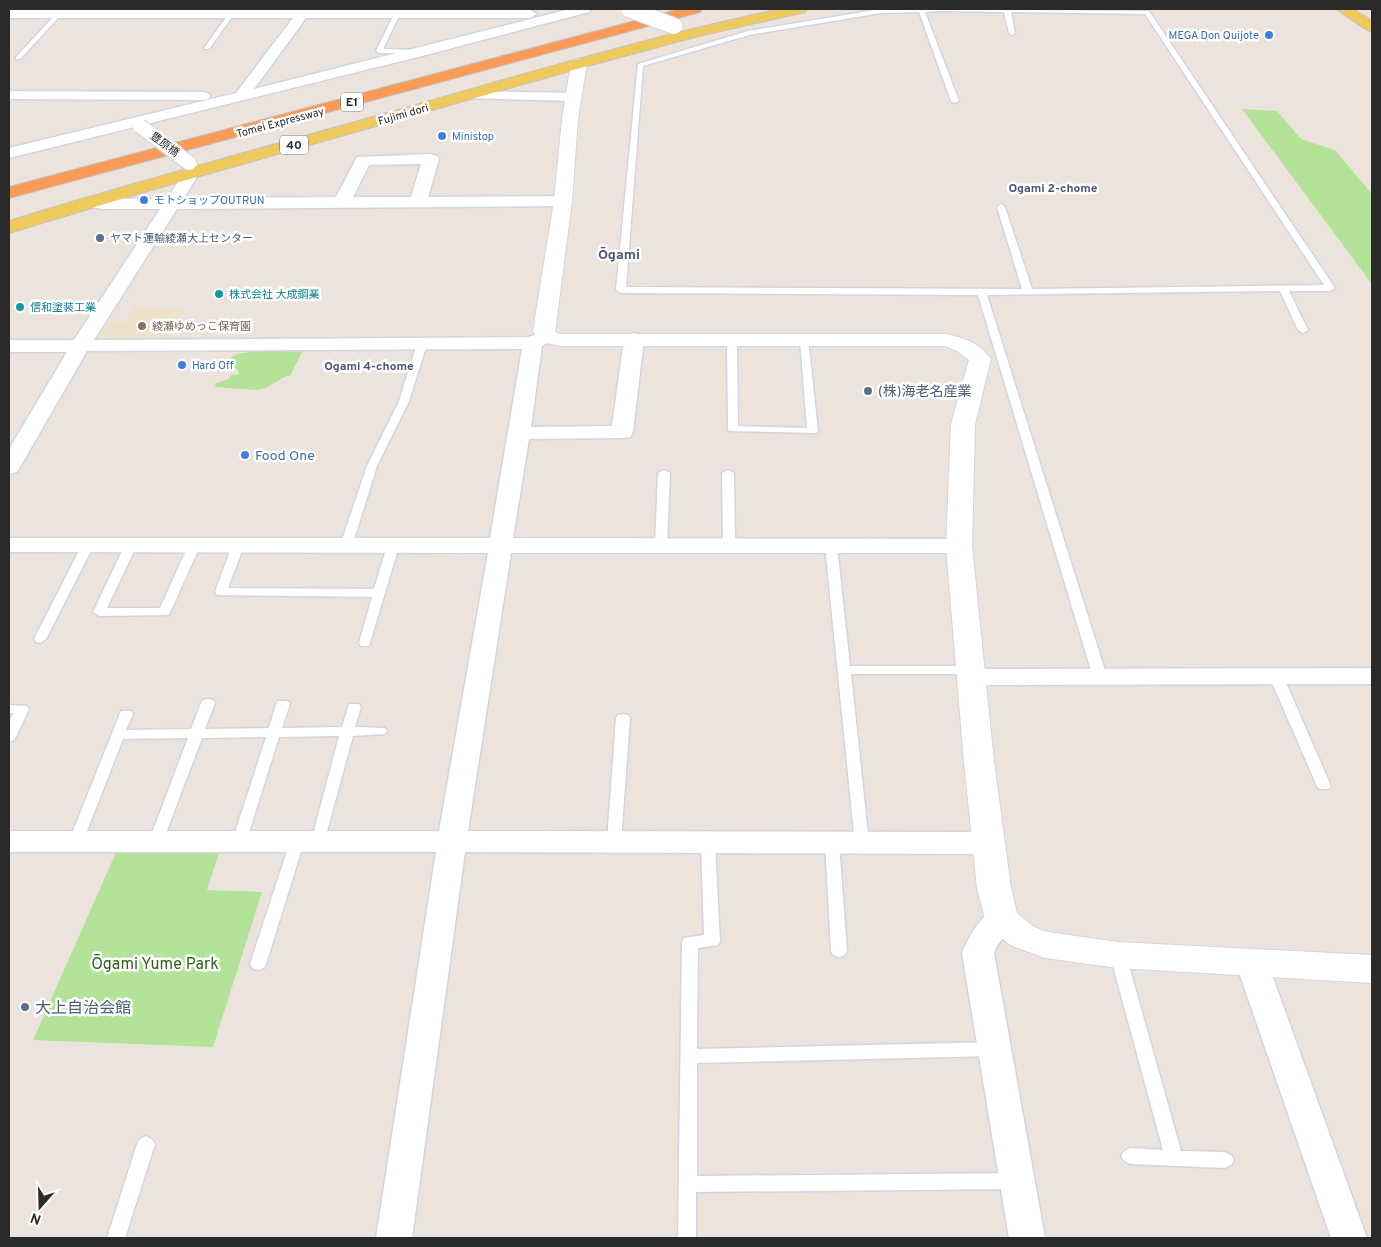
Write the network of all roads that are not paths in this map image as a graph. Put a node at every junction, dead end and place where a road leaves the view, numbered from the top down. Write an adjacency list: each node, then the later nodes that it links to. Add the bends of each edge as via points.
1 (584, 9): 15 (street)
2 (635, 9): 10 (highway)
3 (695, 9): 35 (highway, Tomei Expressway / E1)
4 (800, 9): 18 (main road, Fujimi dori / 40)
5 (937, 9): 7 (lane); 8 (lane)
6 (1343, 9): 17 (main road)
7 (921, 10): 29 (lane); 44 (lane, via 881,11 748,34 640,65 622,290)
8 (1007, 10): 19 (lane); 43 (lane, via 1147,12 1330,288)
9 (305, 11): 11 (street); 14 (street); 27 (street)
10 (622, 11): 18 (street, bridge)
11 (232, 13): 13 (street); 20 (lane)
12 (9, 14): 13 (street)
13 (59, 14): 22 (lane)
14 (397, 14): 15 (street); 21 (lane, via 379,51)
15 (562, 14): 21 (street)
16 (597, 19): 24 (highway, E1)
17 (1372, 27)
18 (689, 32): 23 (main road, Fujimi dori / 40)
19 (1012, 33)
20 (207, 48)
21 (421, 52): 27 (street)
22 (18, 58)
23 (579, 63): 26 (main road, Fujimi dori / 40); 28 (street)
24 (342, 87)
25 (9, 95): 27 (street)
26 (467, 95): 28 (street); 34 (main road, Fujimi dori / 40, via 294,145)
27 (241, 96): 30 (street)
28 (574, 97): 36 (street)
29 (956, 101)
30 (137, 124): 33 (street); 34 (street, 豊原橋, bridge)
31 (173, 132): 32 (highway)
32 (134, 142)
33 (9, 153)
34 (190, 167): 37 (main road, Fujimi dori / 40); 40 (street)
35 (9, 193)
36 (563, 201): 38 (street); 48 (street)
37 (91, 202): 40 (street); 42 (main road, Fujimi dori / 40)
38 (418, 202): 39 (street); 39 (street, via 431,159 363,160)
39 (342, 203): 40 (street)
40 (173, 204): 53 (street)
41 (1001, 207): 45 (lane)
42 (9, 227)
43 (1283, 289): 45 (lane); 46 (lane)
44 (982, 292): 45 (lane); 77 (lane)
45 (1028, 292)
46 (1302, 330)
47 (732, 339): 49 (street); 50 (street); 50 (lane, via 733,429 813,431)
48 (540, 340): 49 (street); 51 (street); 54 (street)
49 (634, 340): 54 (street, via 622,432)
50 (805, 340): 69 (street, via 946,340 964,345 980,358 963,424 960,452)
51 (422, 344): 53 (street); 63 (lane, via 404,400 372,466)
52 (9, 346): 53 (street)
53 (80, 346): 55 (street)
54 (519, 433): 65 (street)
55 (9, 467)
56 (664, 473): 66 (lane)
57 (728, 473): 67 (lane)
58 (88, 545): 59 (street); 60 (street); 71 (lane)
59 (9, 546)
60 (130, 546): 61 (street); 61 (lane, via 99,612 165,612)
61 (194, 546): 62 (street)
62 (238, 546): 63 (street); 70 (lane, via 221,592)
63 (346, 546): 64 (street)
64 (394, 546): 65 (street); 70 (lane)
65 (500, 546): 66 (street); 96 (street)
66 (661, 546): 67 (street)
67 (729, 546): 68 (street)
68 (831, 546): 69 (street); 73 (lane)
69 (960, 546): 74 (street)
70 (379, 593): 72 (lane)
71 (40, 639)
72 (365, 643)
73 (844, 670): 74 (lane); 100 (lane)
74 (970, 674): 77 (street); 101 (street)
75 (1276, 676): 76 (street); 77 (street); 90 (lane)
76 (1372, 676)
77 (1100, 677)
78 (208, 703): 87 (lane)
79 (283, 704): 86 (lane)
80 (354, 707): 85 (lane)
81 (9, 709): 89 (lane, via 22,709)
82 (126, 714): 88 (lane)
83 (623, 718): 97 (lane)
84 (380, 731): 85 (lane)
85 (347, 732): 86 (lane); 95 (lane)
86 (274, 733): 87 (lane); 94 (lane)
87 (196, 734): 88 (lane); 93 (lane)
88 (118, 735): 92 (lane)
89 (9, 737)
90 (1324, 786)
91 (9, 841): 92 (street)
92 (76, 841): 93 (street)
93 (156, 841): 94 (street)
94 (239, 842): 95 (street)
95 (307, 842): 96 (street); 106 (lane)
96 (452, 842): 97 (street); 117 (street)
97 (614, 842): 98 (street)
98 (708, 843): 99 (street); 109 (lane, via 712,941 690,942)
99 (832, 843): 100 (street); 103 (lane)
100 (862, 843): 101 (street)
101 (990, 843): 102 (street, via 994,888)
102 (1002, 920): 104 (street, via 1022,936 1045,945); 108 (street, via 985,936 978,952)
103 (839, 952)
104 (1118, 955): 105 (street); 112 (lane)
105 (1251, 961): 107 (street); 120 (street)
106 (258, 964)
107 (1372, 969)
108 (994, 1049): 109 (lane); 114 (street)
109 (689, 1056): 115 (lane)
110 (146, 1144): 116 (lane)
111 (1130, 1156): 112 (lane)
112 (1174, 1158): 113 (lane)
113 (1225, 1160)
114 (1017, 1181): 115 (lane); 119 (street)
115 (688, 1184): 118 (lane)
116 (116, 1238)
117 (394, 1238)
118 (687, 1238)
119 (1028, 1238)
120 (1350, 1238)

